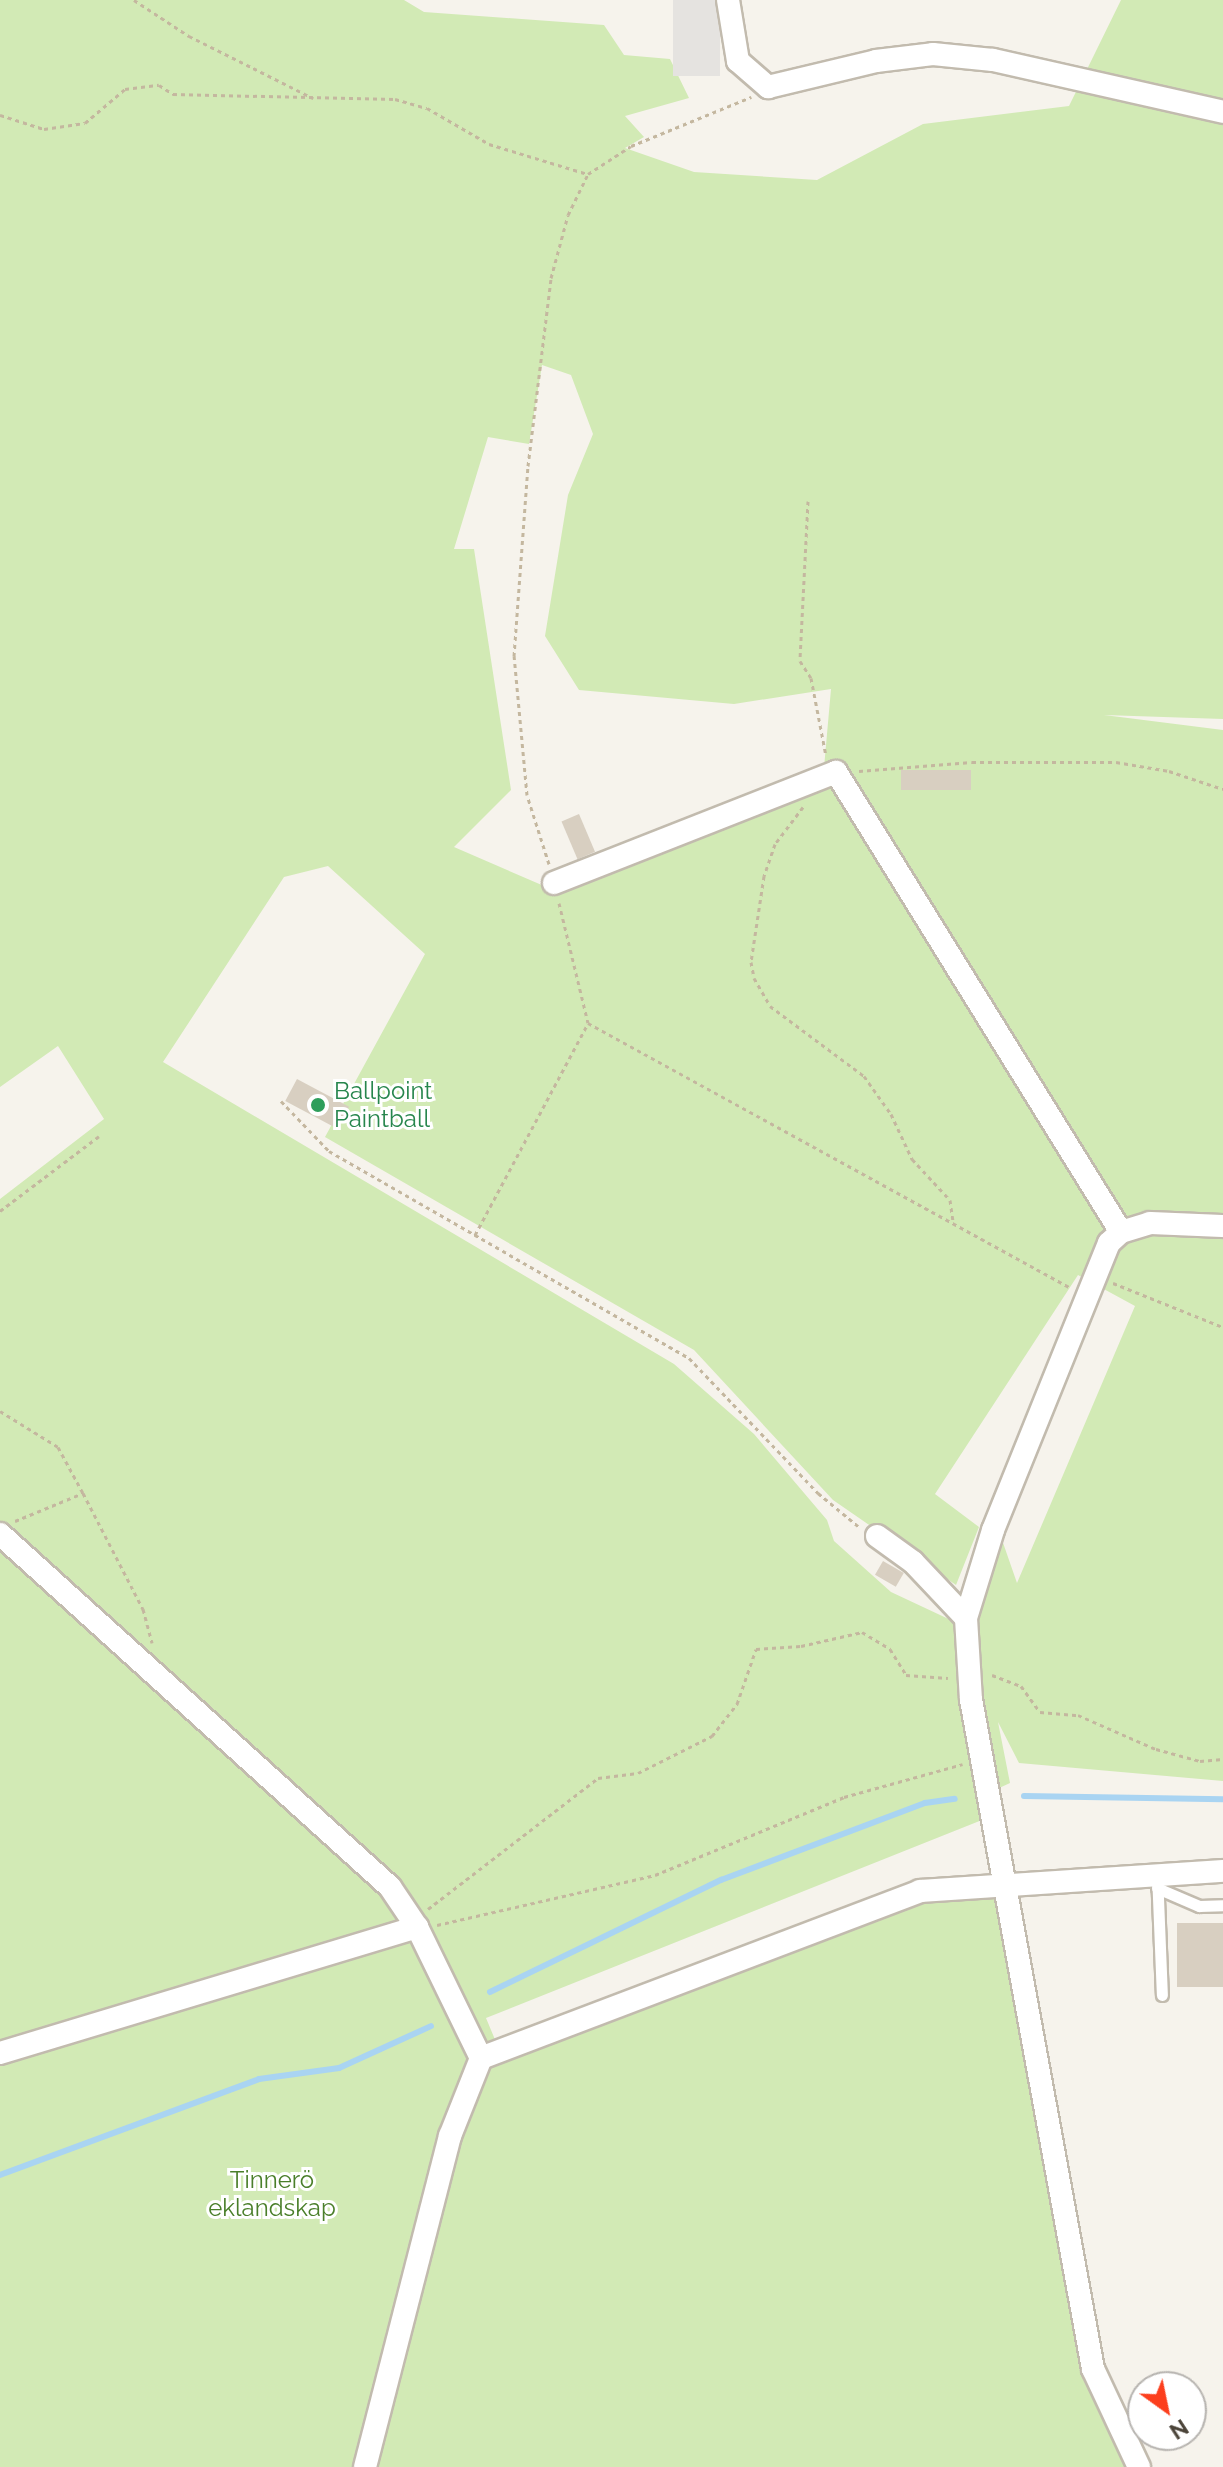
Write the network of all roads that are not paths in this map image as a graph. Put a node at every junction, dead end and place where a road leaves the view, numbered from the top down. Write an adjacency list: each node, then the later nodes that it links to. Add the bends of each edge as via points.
1 (728, 0): 2 (street, via 738,61 768,87 876,61 933,54 993,60)
2 (1223, 112)
3 (554, 883): 5 (street, via 836,772)
4 (1223, 1226): 5 (street, via 1150,1223)
5 (1121, 1232): 8 (street, via 1109,1243 1089,1288 977,1574)
6 (7, 1528): 13 (street, via 390,1887)
7 (877, 1536): 8 (street, via 913,1562)
8 (966, 1618): 11 (street, via 982,1760)
9 (1223, 1871): 10 (street)
10 (1157, 1880): 11 (street); 12 (lane, via 1199,1906); 14 (lane)
11 (1008, 1884): 16 (street, via 920,1891); 18 (street, via 1093,2369)
12 (1223, 1905)
13 (416, 1925): 15 (street); 16 (street)
14 (1162, 1995)
15 (0, 2053)
16 (481, 2058): 17 (street, via 450,2136)
17 (365, 2467)
18 (1139, 2467)

